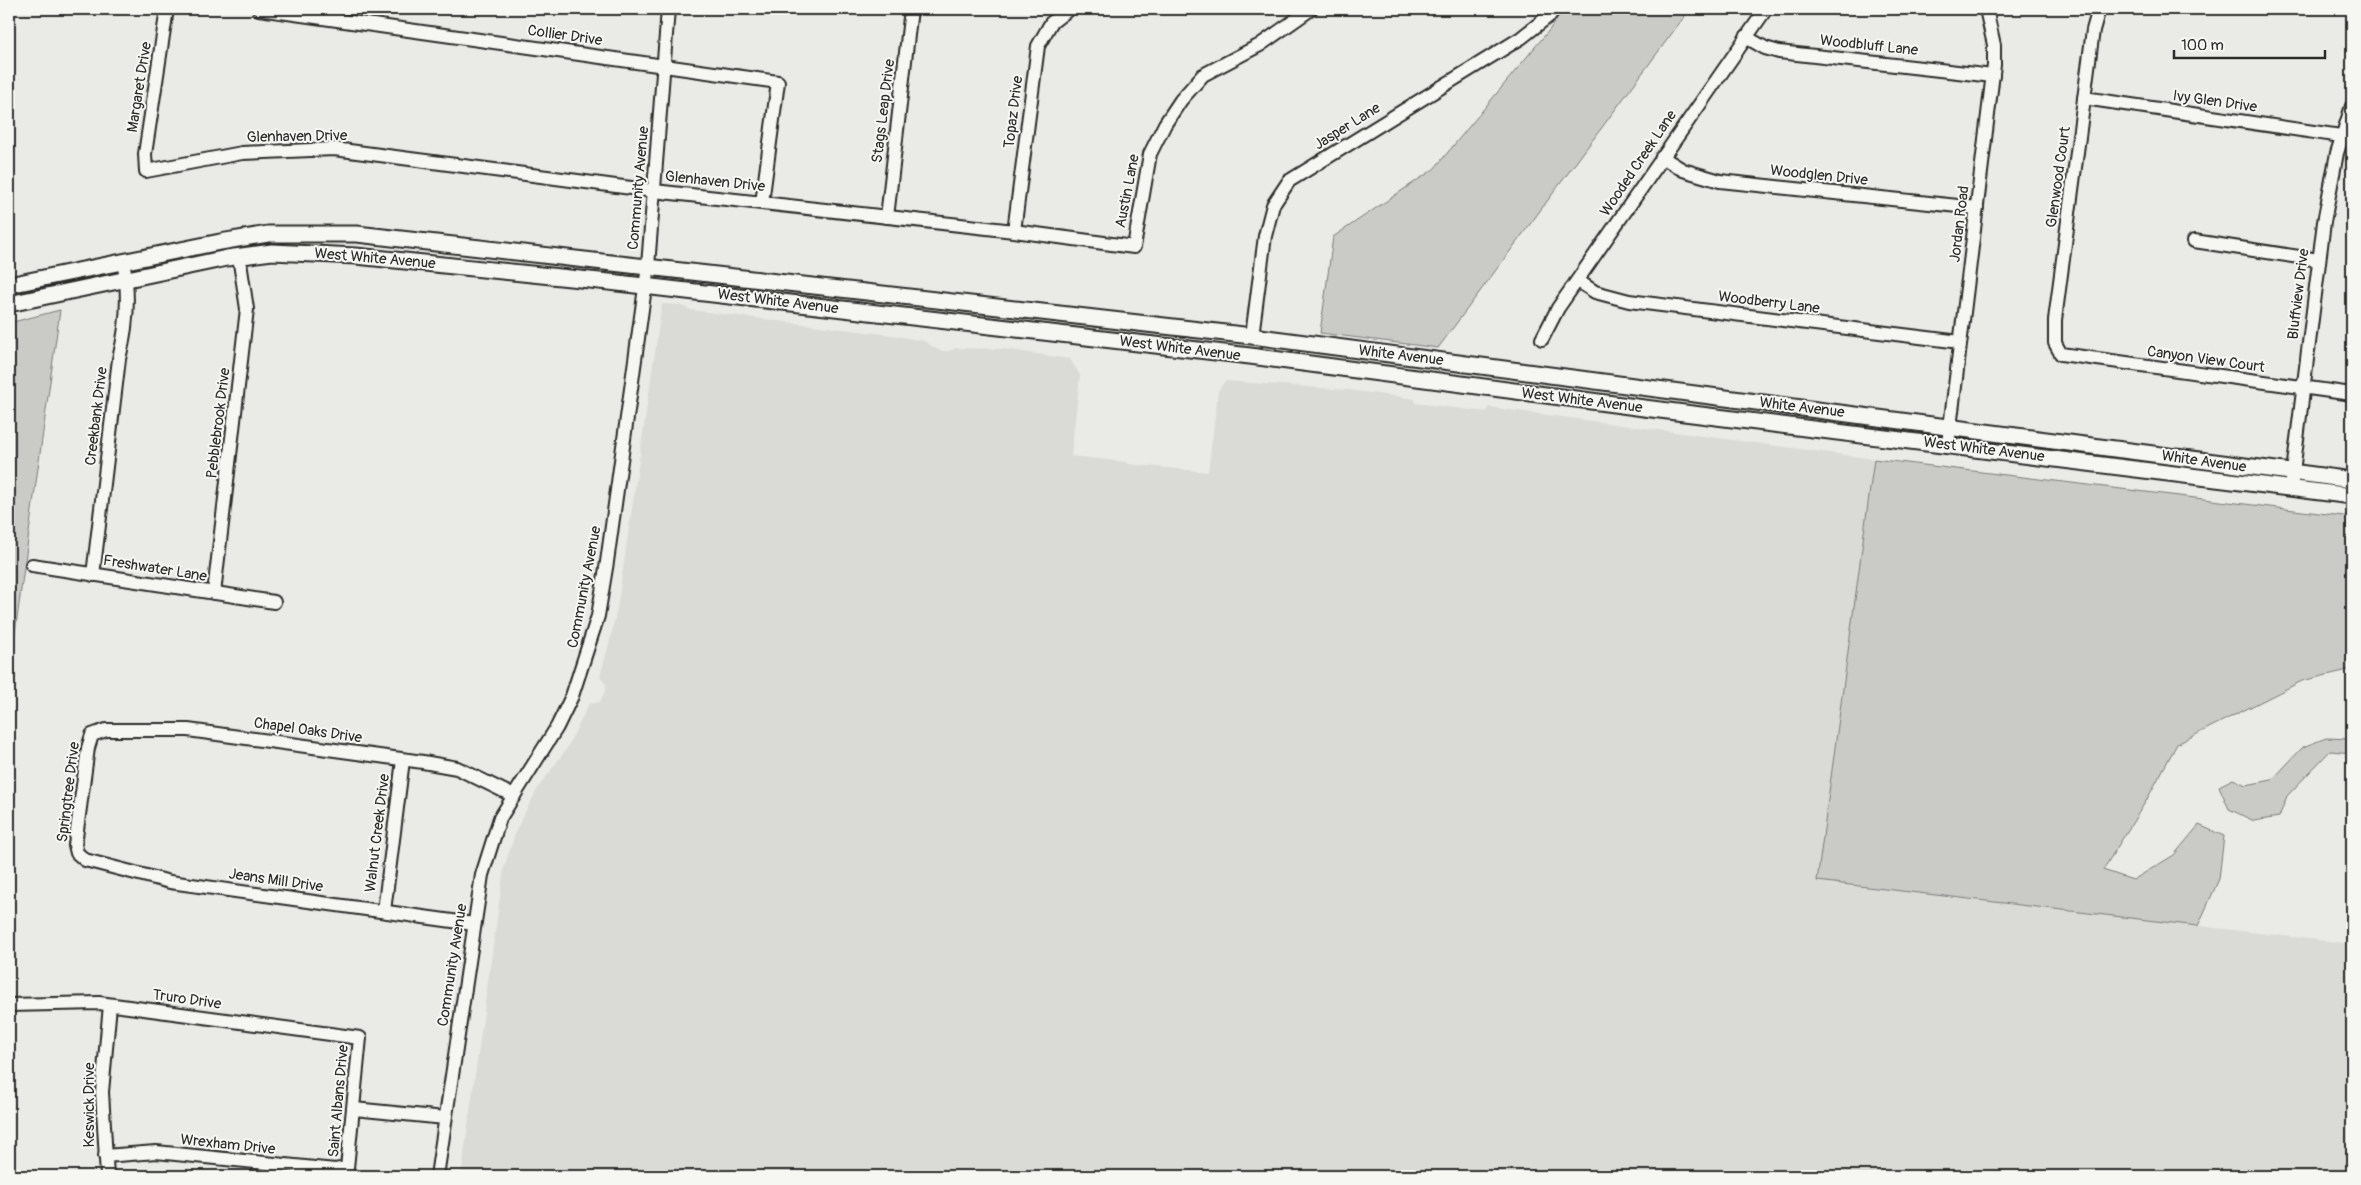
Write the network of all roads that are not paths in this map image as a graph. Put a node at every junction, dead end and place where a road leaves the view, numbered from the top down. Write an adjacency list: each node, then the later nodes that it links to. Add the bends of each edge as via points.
1 (167, 9): 18 (street, Margaret Drive, via 145,154)
2 (259, 9): 12 (street, Collier Drive)
3 (668, 9): 12 (street, Community Avenue)
4 (911, 9): 22 (street, Stags Leap Drive)
5 (1069, 9): 23 (street, Topaz Drive, via 1051,23 1038,46)
6 (1311, 9): 25 (street, Austin Lane, via 1260,44 1203,75 1181,100 1150,154)
7 (1554, 9): 37 (street, Jasper Lane, via 1521,38 1289,181 1273,205 1265,236)
8 (1766, 9): 11 (street, Wooded Creek Lane)
9 (1986, 9): 13 (street, Jordan Road, via 1994,45)
10 (2099, 9): 14 (street, Glenwood Court)
11 (1746, 37): 13 (street, Woodbluff Lane, via 1779,52); 17 (street, Wooded Creek Lane)
12 (665, 65): 19 (street, Community Avenue); 20 (street, Collier Drive, via 778,82)
13 (1993, 76): 21 (street, Jordan Road)
14 (2084, 98): 16 (street, Ivy Glen Drive); 40 (street, Glenwood Court, via 2055,320)
15 (2352, 106): 16 (street, Bluffview Drive)
16 (2341, 136): 27 (street, Bluffview Drive)
17 (1662, 157): 21 (street, Woodglen Drive, via 1683,170 1720,181); 32 (street, Wooded Creek Lane)
18 (146, 171): 19 (street, Glenhaven Drive, via 242,153 334,149)
19 (654, 191): 20 (street, Glenhaven Drive); 29 (street, Community Avenue)
20 (762, 203): 22 (street, Glenhaven Drive)
21 (1977, 208): 39 (street, Jordan Road)
22 (887, 217): 23 (street, Glenhaven Drive)
23 (1014, 231): 25 (street, Glenhaven Drive)
24 (2194, 241): 27 (street)
25 (1134, 247)
26 (239, 256): 31 (main road, West White Avenue); 34 (main road, West White Avenue, via 302,252); 52 (street, Pebblebrook Drive, via 248,309)
27 (2319, 260): 42 (street, Bluffview Drive)
28 (124, 262): 29 (main road, West White Avenue, via 268,234 302,233 357,234); 30 (main road, West White Avenue); 31 (street, Creekbank Drive)
29 (648, 266): 34 (street, Community Avenue); 37 (main road, West White Avenue)
30 (46, 278): 33 (main road, West White Avenue); 35 (main road)
31 (127, 280): 35 (main road, West White Avenue); 51 (street, Creekbank Drive, via 126,328 119,359)
32 (1578, 281): 38 (street, Wooded Creek Lane, via 1558,308); 39 (street, Woodberry Lane, via 1594,292 1629,301)
33 (9, 285)
34 (646, 286): 41 (main road, West White Avenue); 56 (street, Community Avenue, via 607,562 592,640 579,682 557,727)
35 (50, 295): 36 (main road, West White Avenue)
36 (9, 304)
37 (1252, 336): 41 (main road); 44 (main road, White Avenue)
38 (1542, 339)
39 (1960, 342): 44 (street, Jordan Road)
40 (2058, 350): 42 (street, Canyon View Court, via 2066,356)
41 (1250, 356): 45 (main road, West White Avenue)
42 (2303, 388): 43 (street, Canyon View Court); 46 (street, Bluffview Drive)
43 (2352, 394)
44 (1950, 427): 45 (street, Jordan Road); 46 (main road, White Avenue)
45 (1948, 444): 48 (main road, West White Avenue)
46 (2293, 472): 47 (main road, White Avenue); 48 (street, Bluffview Drive)
47 (2352, 480)
48 (2291, 488): 49 (main road, West White Avenue)
49 (2352, 496)
50 (32, 565): 51 (street, Freshwater Lane)
51 (93, 575): 52 (street, Freshwater Lane)
52 (214, 593): 53 (street, Freshwater Lane)
53 (274, 602)
54 (92, 734): 55 (street, Chapel Oaks Drive, via 106,730 188,730); 57 (street, Springtree Drive, via 75,845)
55 (403, 760): 56 (street, Chapel Oaks Drive, via 457,768); 58 (street, Walnut Creek Drive)
56 (514, 796): 59 (street, Community Avenue, via 500,818 491,846 482,875)
57 (77, 854): 58 (street, Jeans Mill Drive, via 85,860 170,882)
58 (384, 911): 59 (street, Jeans Mill Drive)
59 (474, 924): 64 (street, Community Avenue)
60 (9, 1005): 61 (street, Truro Drive)
61 (110, 1005): 62 (street, Truro Drive); 65 (street, Keswick Drive, via 102,1092)
62 (360, 1038): 63 (street, Saint Albans Drive)
63 (354, 1109): 64 (street); 66 (street, Saint Albans Drive)
64 (445, 1118): 68 (street, Community Avenue)
65 (105, 1156): 66 (street, Wrexham Drive, via 156,1152 335,1170); 67 (street, Keswick Drive)
66 (348, 1168)
67 (107, 1176)
68 (437, 1176)

